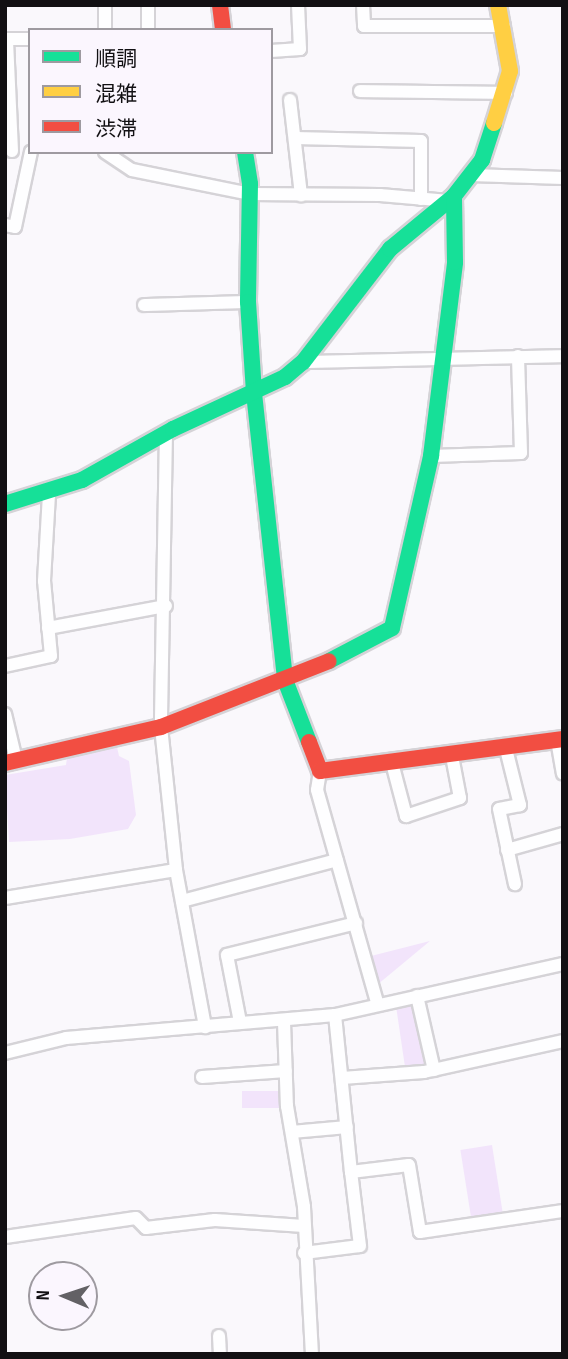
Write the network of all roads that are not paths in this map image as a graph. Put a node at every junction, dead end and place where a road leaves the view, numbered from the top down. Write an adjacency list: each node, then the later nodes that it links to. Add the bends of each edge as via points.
1 (105, 5): 8 (street)
2 (148, 5): 9 (street)
3 (220, 5): 10 (street)
4 (298, 5): 12 (street, via 300,49)
5 (363, 5): 7 (street, via 364,26)
6 (498, 5): 7 (street)
7 (504, 26): 14 (street, via 510,71)
8 (105, 28)
9 (149, 28)
10 (223, 28)
11 (28, 39): 17 (street, via 6,39)
12 (273, 51)
13 (360, 91): 14 (street)
14 (506, 93): 22 (street, via 482,160)
15 (290, 100): 16 (street)
16 (295, 138): 25 (street); 26 (street, via 421,141)
17 (9, 150): 18 (street)
18 (28, 152)
19 (31, 154): 28 (street, via 15,227)
20 (108, 154): 24 (street, via 132,170)
21 (245, 154): 24 (street)
22 (471, 176): 23 (street); 27 (street)
23 (563, 178)
24 (250, 194): 25 (street); 29 (street)
25 (301, 195): 26 (street)
26 (421, 199): 27 (street)
27 (451, 199): 33 (street, via 455,262); 34 (street, via 390,249)
28 (5, 225)
29 (248, 302): 30 (street); 35 (street)
30 (144, 305)
31 (518, 356): 32 (street); 33 (street); 37 (street, via 521,453)
32 (563, 356)
33 (443, 358): 34 (street); 37 (street)
34 (303, 362): 35 (street)
35 (254, 393): 36 (street); 43 (street)
36 (166, 432): 38 (street, via 82,480); 40 (street)
37 (431, 456): 43 (street, via 392,628)
38 (49, 493): 39 (street); 41 (street, via 44,582)
39 (5, 504)
40 (166, 606): 41 (street); 45 (street)
41 (48, 628): 42 (street, via 51,656)
42 (5, 666)
43 (285, 680): 45 (street); 51 (street)
44 (5, 714): 49 (street)
45 (161, 727): 49 (street); 56 (street)
46 (560, 739): 47 (street); 52 (street)
47 (506, 749): 48 (street); 54 (street, via 520,805 499,809)
48 (452, 756): 50 (street); 50 (street, via 460,797 406,816)
49 (10, 761)
50 (392, 763): 51 (street)
51 (320, 771): 55 (street, via 317,790)
52 (563, 773)
53 (563, 834): 54 (street)
54 (508, 850): 57 (street)
55 (337, 860): 59 (street); 60 (street)
56 (176, 870): 58 (street); 59 (street)
57 (515, 884)
58 (5, 898)
59 (183, 901): 67 (street)
60 (356, 923): 63 (street); 66 (street, via 227,955)
61 (563, 964): 62 (street)
62 (417, 996): 63 (street); 70 (street)
63 (378, 1005): 64 (street)
64 (335, 1015): 65 (street); 73 (street)
65 (284, 1021): 66 (street); 71 (street)
66 (240, 1022): 67 (street)
67 (205, 1027): 69 (street, via 66,1038)
68 (563, 1041): 70 (street)
69 (5, 1054)
70 (434, 1070): 73 (street)
71 (286, 1071): 72 (street); 75 (street)
72 (202, 1077)
73 (342, 1078): 74 (street)
74 (347, 1127): 75 (street); 76 (street)
75 (292, 1132): 78 (street)
76 (351, 1172): 77 (street, via 409,1165 420,1232); 80 (street, via 360,1246)
77 (563, 1211)
78 (304, 1226): 79 (street, via 215,1220 146,1228 136,1218); 80 (street)
79 (5, 1237)
80 (304, 1253): 83 (street)
81 (219, 1335): 82 (street)
82 (220, 1354)
83 (312, 1354)

